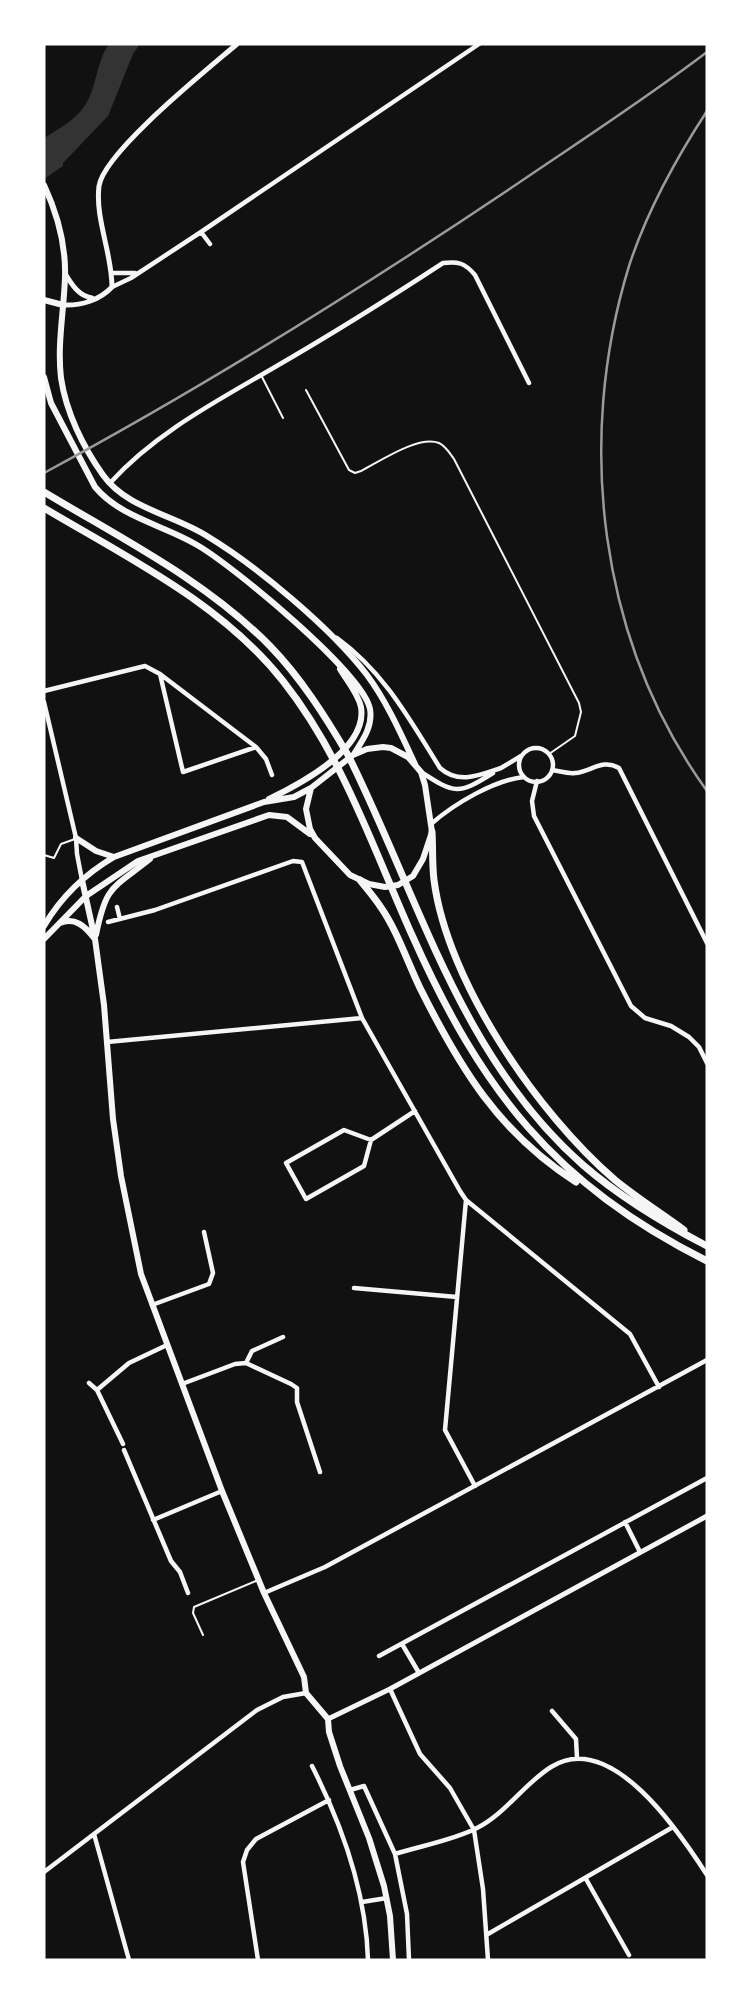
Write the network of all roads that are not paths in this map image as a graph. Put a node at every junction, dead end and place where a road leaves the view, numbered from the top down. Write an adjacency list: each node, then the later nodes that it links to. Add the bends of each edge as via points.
1 (237, 44): 9 (street, via 137,134 103,173 99,198)
2 (479, 44): 6 (street)
3 (44, 185): 4 (main road)
4 (52, 206): 5 (main road); 10 (main road)
5 (44, 209)
6 (201, 232): 7 (street); 8 (street)
7 (209, 244)
8 (139, 272): 9 (street); 11 (street)
9 (112, 273): 11 (street)
10 (65, 274): 12 (street, via 82,294); 14 (main road)
11 (112, 287): 12 (street)
12 (98, 298): 14 (street)
13 (44, 300): 14 (main road)
14 (64, 305): 20 (main road, via 61,380 72,420)
15 (261, 375): 17 (street, via 443,263 456,261 475,275); 19 (lane); 20 (street, via 177,426)
16 (44, 377): 24 (main road, via 51,403 95,487 105,497 213,555)
17 (529, 383)
18 (306, 390): 29 (lane, via 349,470 355,473 425,441 439,443 454,459 579,703 575,736)
19 (284, 418)
20 (110, 483): 23 (main road, via 136,502 206,535)
21 (44, 492): 66 (highway, via 208,592 282,659 331,726 362,785 441,966 512,1087 546,1129 612,1189)
22 (44, 508): 63 (highway, via 187,594 240,635 282,680 320,733 348,784 439,991 477,1059 518,1117)
23 (315, 622): 32 (main road, via 368,677); 33 (street, via 370,665 447,774 459,779)
24 (335, 662): 30 (main road, via 356,682 370,708 369,729); 40 (main road, via 360,703 356,735 300,784)
25 (160, 674): 26 (street, via 145,666); 28 (street); 28 (street, via 183,772)
26 (44, 691)
27 (44, 702): 42 (street)
28 (256, 747): 36 (street)
29 (549, 754): 31 (street, via 535,748); 34 (street)
30 (353, 755): 32 (main road, via 374,747 391,748); 39 (main road)
31 (521, 756): 33 (street); 37 (street)
32 (415, 764): 35 (main road)
33 (501, 768): 35 (street, via 459,790 450,790)
34 (552, 770): 38 (street); 57 (street, via 575,773 604,764 619,768)
35 (421, 772): 41 (main road)
36 (272, 775)
37 (524, 777): 38 (street); 41 (street, via 512,778 450,808)
38 (537, 781): 60 (street, via 534,816 631,1006 645,1018 689,1037)
39 (310, 788): 40 (main road, via 288,799); 43 (main road, via 307,816)
40 (264, 802): 46 (main road)
41 (432, 828): 48 (main road, via 421,863 406,881 385,887); 66 (highway, via 434,879 444,924 468,982 514,1063 551,1114 601,1167)
42 (76, 838): 45 (lane, via 61,844 54,858); 46 (main road); 47 (street)
43 (315, 838): 44 (main road, via 293,820 269,816); 48 (main road)
44 (157, 853): 49 (main road); 56 (main road, via 109,892)
45 (44, 855)
46 (114, 857): 47 (main road)
47 (82, 880): 49 (main road); 54 (main road)
48 (360, 880): 63 (highway, via 382,909 447,1041 478,1091 528,1145)
49 (86, 896): 53 (main road); 56 (main road)
50 (117, 906): 51 (street)
51 (120, 919): 52 (street); 58 (street, via 293,861 302,862)
52 (108, 922)
53 (56, 925): 55 (main road); 56 (main road, via 77,922)
54 (44, 926)
55 (44, 939)
56 (95, 939): 59 (main road)
57 (707, 943)
58 (362, 1018): 59 (street); 61 (street)
59 (107, 1042): 70 (main road, via 125,1201)
60 (707, 1061)
61 (415, 1111): 62 (street); 64 (street)
62 (371, 1140): 62 (street, via 344,1130 286,1163 306,1199 364,1166)
63 (604, 1199): 67 (highway)
64 (466, 1200): 69 (street); 77 (street, via 630,1334)
65 (204, 1232): 70 (street, via 213,1273 209,1284)
66 (707, 1246)
67 (707, 1261)
68 (354, 1288): 69 (street)
69 (457, 1297): 81 (street, via 445,1430)
70 (152, 1305): 72 (main road)
71 (283, 1337): 74 (street, via 252,1351)
72 (167, 1345): 76 (main road); 78 (street, via 129,1363)
73 (707, 1360): 77 (street)
74 (246, 1363): 76 (street); 79 (street, via 297,1388 297,1402)
75 (89, 1384): 78 (street)
76 (181, 1384): 82 (main road)
77 (659, 1387): 81 (street)
78 (97, 1390): 84 (street)
79 (320, 1472)
80 (707, 1478): 85 (street)
81 (475, 1486): 89 (street, via 315,1572)
82 (222, 1491): 84 (street); 87 (main road)
83 (707, 1516): 86 (street)
84 (153, 1520): 88 (street)
85 (625, 1522): 86 (street); 91 (street)
86 (640, 1552): 93 (street)
87 (259, 1580): 89 (main road); 90 (lane, via 194,1607)
88 (188, 1592)
89 (264, 1593): 95 (main road, via 304,1677)
90 (203, 1635)
91 (402, 1644): 92 (street); 93 (street)
92 (379, 1656)
93 (419, 1673): 94 (street)
94 (390, 1689): 97 (street); 103 (street, via 420,1754 450,1788)
95 (306, 1693): 97 (main road); 104 (street, via 283,1697 257,1710)
96 (552, 1711): 98 (street, via 574,1736)
97 (327, 1718): 100 (main road)
98 (577, 1758): 102 (street, via 596,1760 618,1772); 103 (street, via 549,1768)
99 (312, 1766): 101 (street)
100 (349, 1790): 105 (street, via 365,1786); 109 (main road)
101 (329, 1800): 110 (street); 114 (street, via 256,1839 247,1850 243,1862)
102 (673, 1828): 107 (street); 108 (street)
103 (474, 1830): 105 (street); 111 (street)
104 (93, 1834): 106 (street); 113 (street)
105 (395, 1854): 117 (street, via 407,1914)
106 (44, 1871)
107 (707, 1875)
108 (586, 1879): 111 (street); 112 (street)
109 (387, 1898): 110 (street); 116 (main road)
110 (362, 1902): 115 (street)
111 (488, 1934): 118 (street)
112 (629, 1955)
113 (129, 1960)
114 (258, 1960)
115 (368, 1960)
116 (393, 1960)
117 (409, 1960)
118 (488, 1960)

